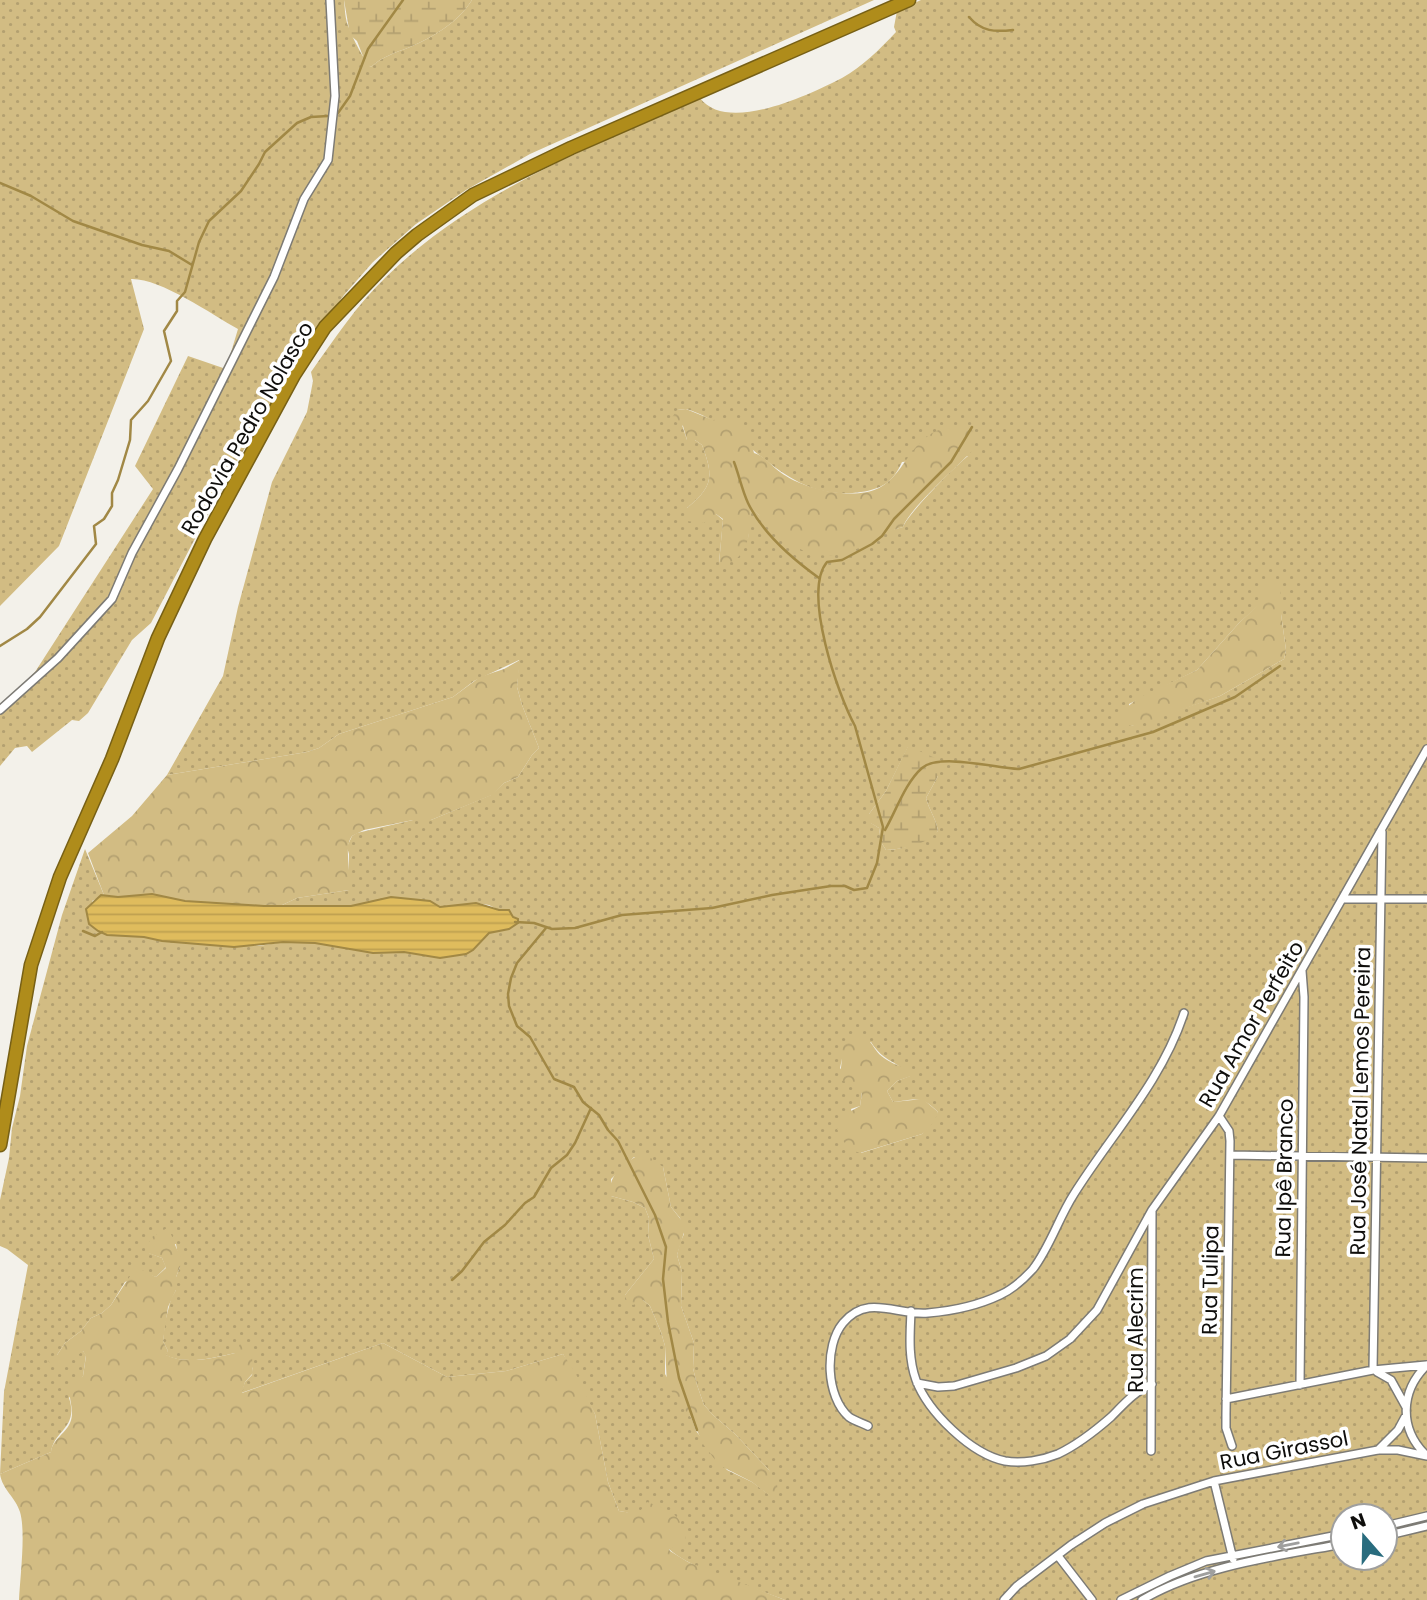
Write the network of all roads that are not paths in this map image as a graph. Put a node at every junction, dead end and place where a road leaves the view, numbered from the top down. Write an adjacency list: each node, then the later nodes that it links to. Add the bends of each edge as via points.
1 (330, 0): 3 (street, via 335,96 328,160 301,206 274,276 112,599 58,658)
2 (909, 0): 12 (highway, Rodovia Pedro Nolasco, via 473,195 417,234 325,327 200,549 158,638 60,877 31,965)
3 (0, 710)
4 (1427, 749): 5 (street, Rua Amor Perfeito)
5 (1382, 832): 6 (street, Rua Amor Perfeito); 7 (street, Rua José Natal Lemos Pereira)
6 (1342, 899): 7 (street); 9 (street, Rua Amor Perfeito)
7 (1381, 899): 8 (street); 15 (street, Rua José Natal Lemos Pereira)
8 (1427, 899)
9 (1302, 971): 11 (street, Rua Amor Perfeito); 13 (street, Rua Ipê Branco)
10 (1184, 1013): 18 (street, via 1177,1037 1141,1099 1073,1196 1025,1277 989,1299 925,1313)
11 (1219, 1116): 14 (street, Rua Tulipa, via 1229,1132); 17 (street, Rua Amor Perfeito)
12 (0, 1145)
13 (1302, 1154): 14 (street); 15 (street); 23 (street, Rua Ipê Branco)
14 (1230, 1155): 24 (street, Rua Tulipa)
15 (1376, 1157): 16 (street); 20 (street, Rua José Natal Lemos Pereira)
16 (1427, 1158)
17 (1152, 1210): 21 (street, Rua Amor Perfeito, via 1097,1310 1070,1339 1046,1356 954,1386); 22 (street, Rua Alecrim)
18 (911, 1311): 21 (street, via 910,1356); 26 (street, via 863,1307 838,1332 831,1354 833,1385 844,1410)
19 (1427, 1365): 20 (street); 25 (street, via 1410,1387)
20 (1373, 1370): 23 (street); 25 (street, via 1391,1380)
21 (917, 1383): 22 (street, via 942,1419 967,1442 993,1457 1021,1462 1039,1460 1078,1443 1136,1392)
22 (1153, 1384): 29 (street, Rua Alecrim)
23 (1300, 1385): 24 (street)
24 (1226, 1399): 27 (street, Rua Tulipa, via 1226,1427)
25 (1406, 1410): 28 (street, via 1398,1430); 30 (street, via 1412,1437)
26 (868, 1426)
27 (1233, 1446)
28 (1378, 1450): 30 (street, Rua Girassol); 31 (street, Rua Girassol)
29 (1152, 1451)
30 (1427, 1456)
31 (1214, 1481): 38 (street); 39 (street, Rua Girassol, via 1143,1504 1105,1523)
32 (1427, 1516): 33 (street)
33 (1399, 1523)
34 (1427, 1526): 35 (street)
35 (1399, 1533)
36 (1329, 1537): 38 (street, one-way to 38)
37 (1329, 1547): 40 (street)
38 (1232, 1555): 40 (street); 43 (street, via 1190,1567)
39 (1058, 1556): 41 (street, Rua Girassol); 42 (street)
40 (1235, 1566): 44 (street, one-way to 40, via 1161,1588)
41 (1004, 1600)
42 (1092, 1600)
43 (1121, 1600)
44 (1142, 1600)

